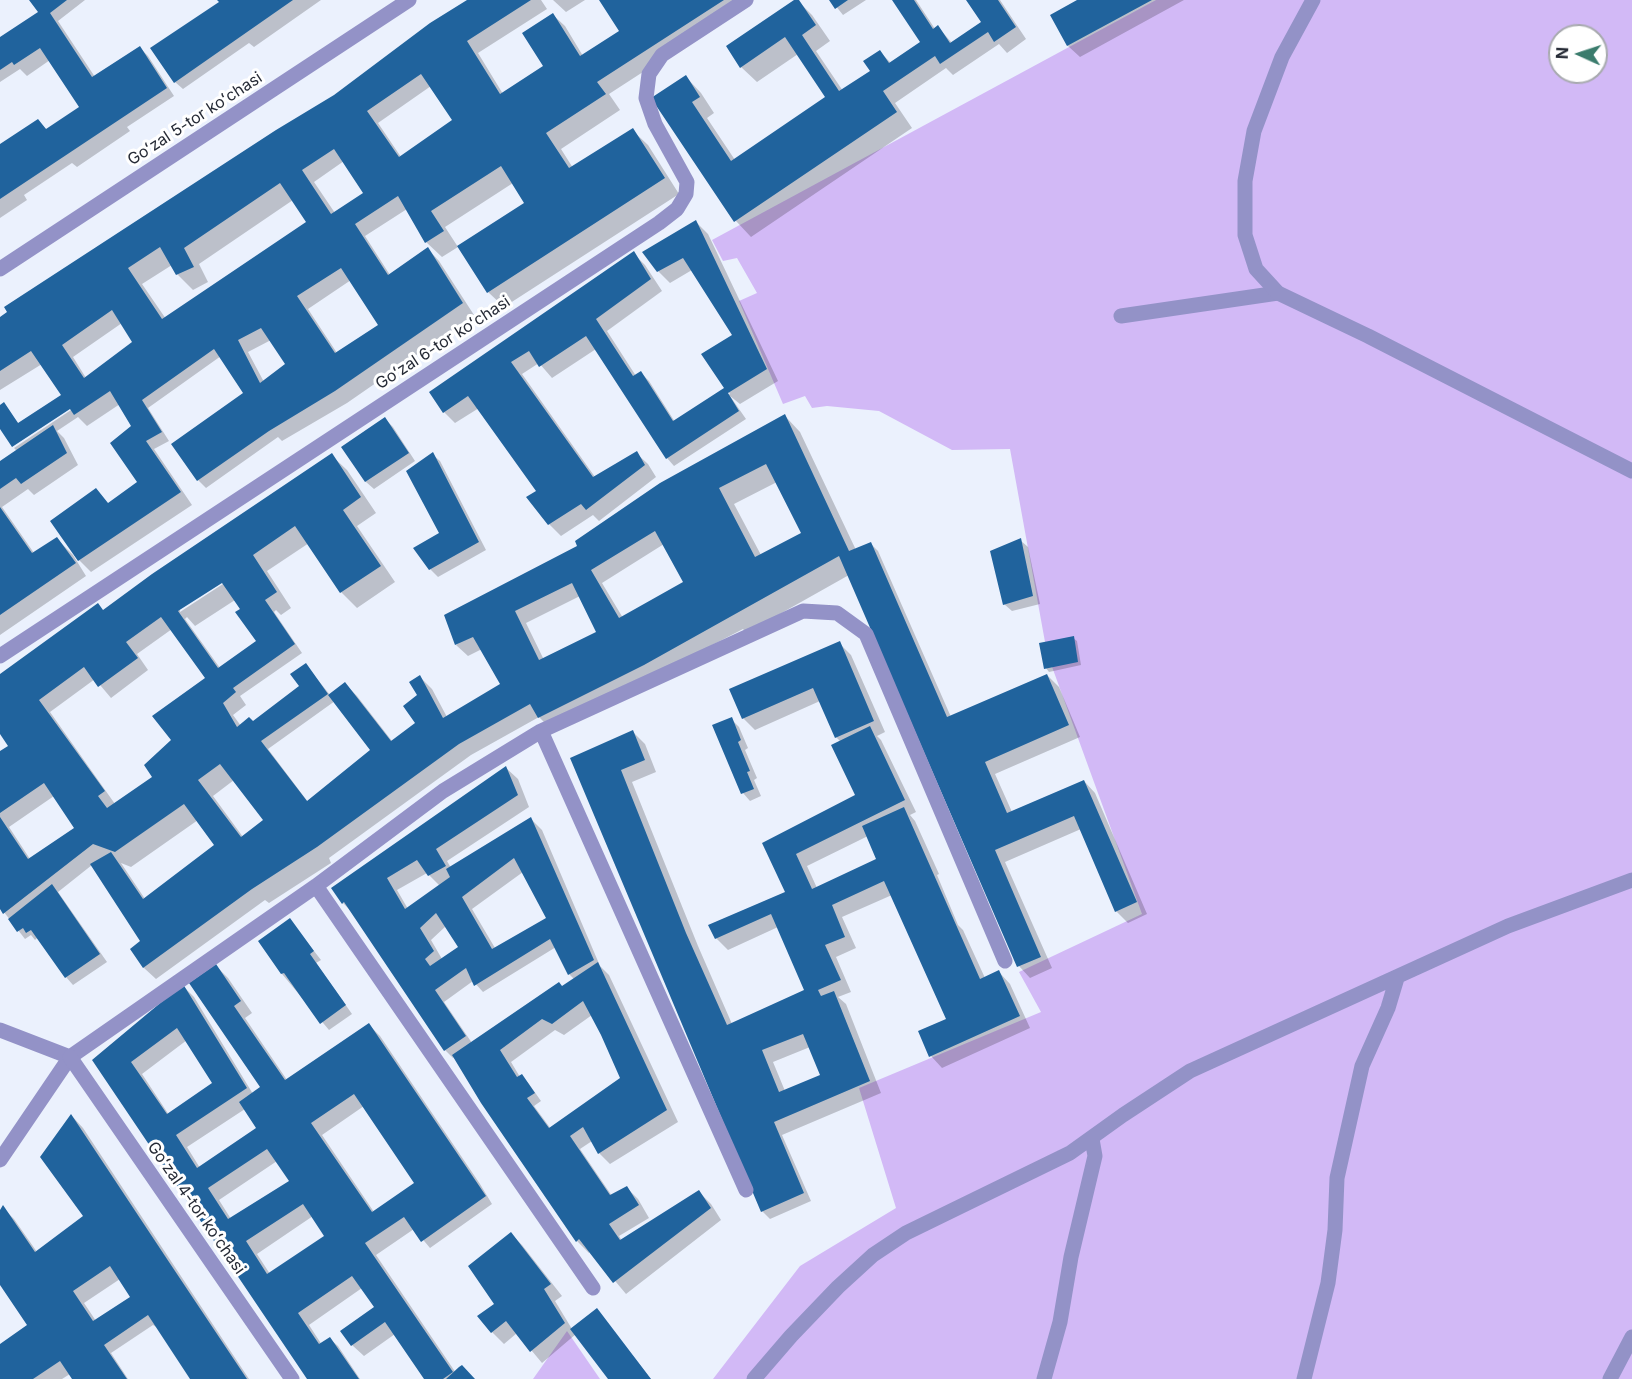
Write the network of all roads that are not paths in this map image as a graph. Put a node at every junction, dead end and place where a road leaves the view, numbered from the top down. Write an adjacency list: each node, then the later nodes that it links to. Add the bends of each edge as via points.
1 (409, 0): 4 (street, Goʻzal 5-tor koʻchasi)
2 (746, 0): 8 (street, Goʻzal 6-tor koʻchasi, via 662,54 649,74 646,98 655,124 687,182 686,194 677,209)
3 (1313, 0): 5 (street, via 1282,57 1254,131 1245,181 1245,235 1256,269)
4 (0, 269)
5 (1278, 293): 6 (street); 7 (street)
6 (1121, 316)
7 (1632, 471)
8 (0, 656)
9 (541, 731): 11 (street, via 443,791); 12 (street, via 803,611 837,612 866,634); 18 (street)
10 (1632, 880): 13 (street, via 1508,926)
11 (316, 886): 15 (street); 19 (street)
12 (1005, 961)
13 (1397, 978): 16 (street, via 1190,1071); 24 (street, via 1362,1066 1337,1178 1328,1283)
14 (0, 1030): 15 (street)
15 (70, 1057): 17 (street); 21 (street, Goʻzal 4-tor koʻchasi)
16 (1092, 1139): 22 (street, via 906,1233 873,1255 838,1287); 23 (street, via 1095,1156)
17 (0, 1160)
18 (746, 1190)
19 (593, 1288)
20 (1632, 1336): 25 (street)
21 (292, 1379)
22 (754, 1379)
23 (1044, 1379)
24 (1304, 1379)
25 (1610, 1379)

